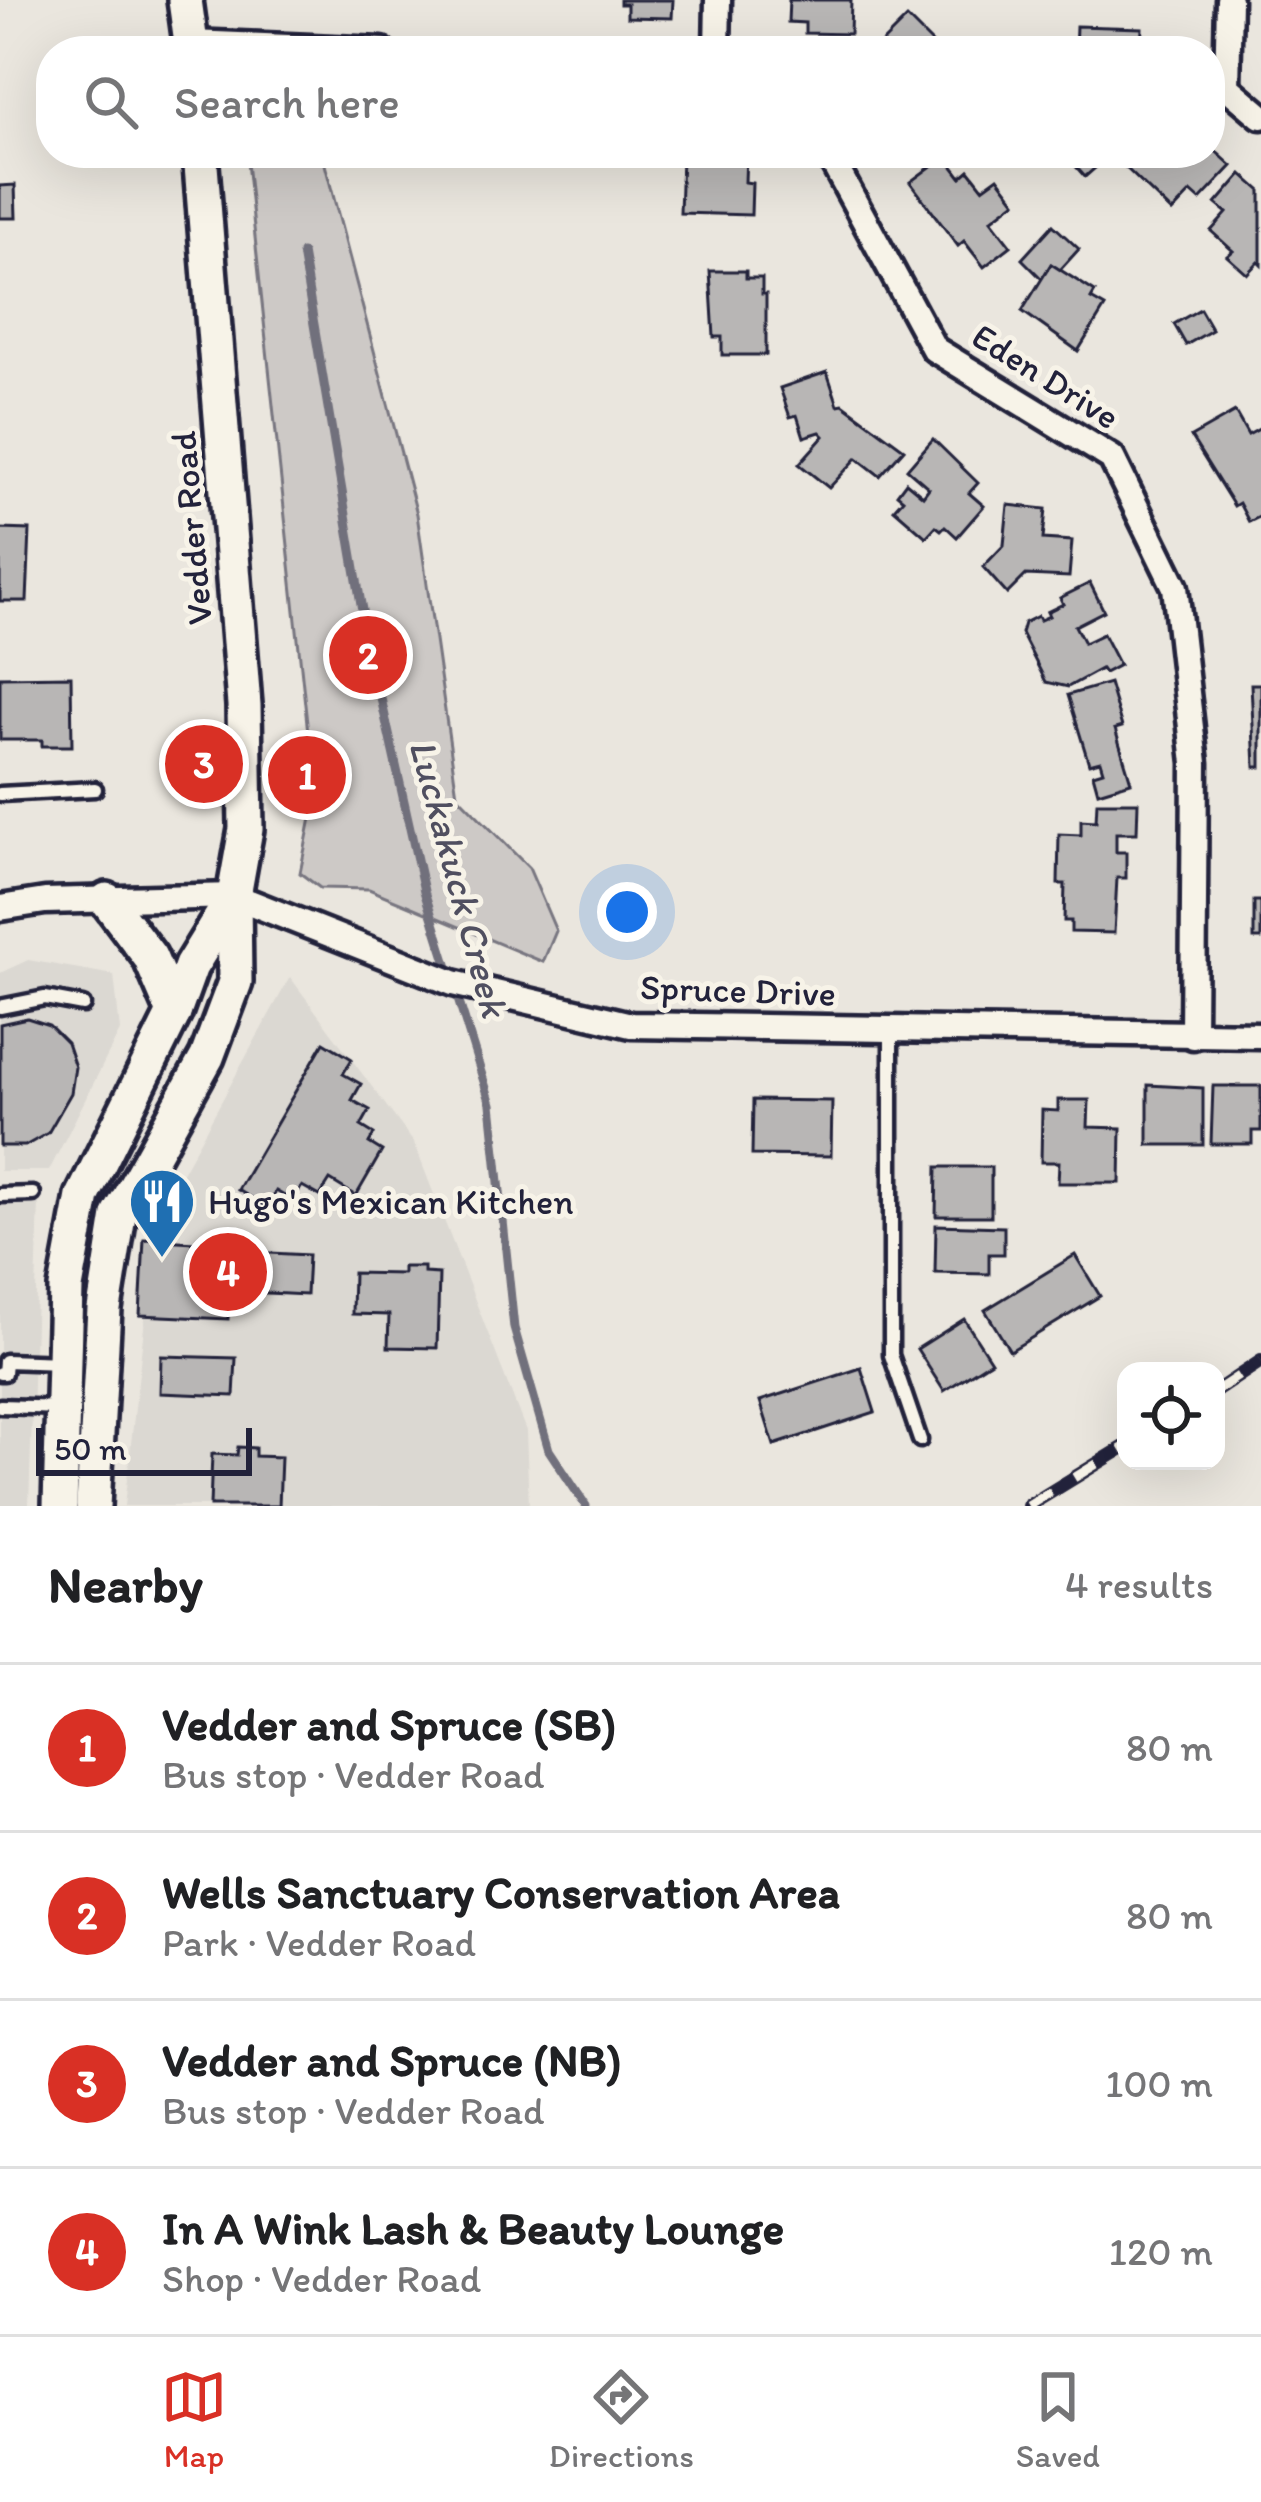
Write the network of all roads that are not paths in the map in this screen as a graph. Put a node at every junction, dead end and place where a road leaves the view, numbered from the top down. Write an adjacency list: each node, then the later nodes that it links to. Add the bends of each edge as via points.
1 (185, 0): 4 (main road)
2 (718, 0): 5 (street)
3 (1229, 0): 6 (street, via 1227,87)
4 (190, 36)
5 (717, 36)
6 (1261, 116)
7 (201, 168): 11 (main road, Vedder Road, via 244,705 246,829)
8 (836, 168): 19 (street, Eden Drive, via 934,349 1112,458 1174,587 1195,763)
9 (95, 789): 10 (lane)
10 (0, 794)
11 (234, 896): 12 (street); 16 (main road, Vedder Road, via 191,966); 17 (street, Spruce Drive, via 453,983 631,1025); 28 (main road, Vedder Road, via 235,982 207,1057 119,1214 104,1309)
12 (107, 900): 13 (street); 16 (main road, via 150,957)
13 (0, 908)
14 (83, 1005): 15 (lane, via 46,998)
15 (0, 1007)
16 (174, 1013): 22 (main road, Vedder Road, via 82,1196 66,1288)
17 (891, 1030): 19 (street, Spruce Drive); 26 (lane, via 891,1355)
18 (1261, 1035): 19 (street, Spruce Drive)
19 (1192, 1036)
20 (33, 1194): 21 (lane)
21 (0, 1195)
22 (64, 1363): 23 (lane, via 4,1360); 25 (main road, Vedder Road)
23 (0, 1373)
24 (0, 1406): 25 (lane)
25 (63, 1408): 27 (main road, Vedder Road)
26 (920, 1440)
27 (60, 1506)
28 (93, 1506)

